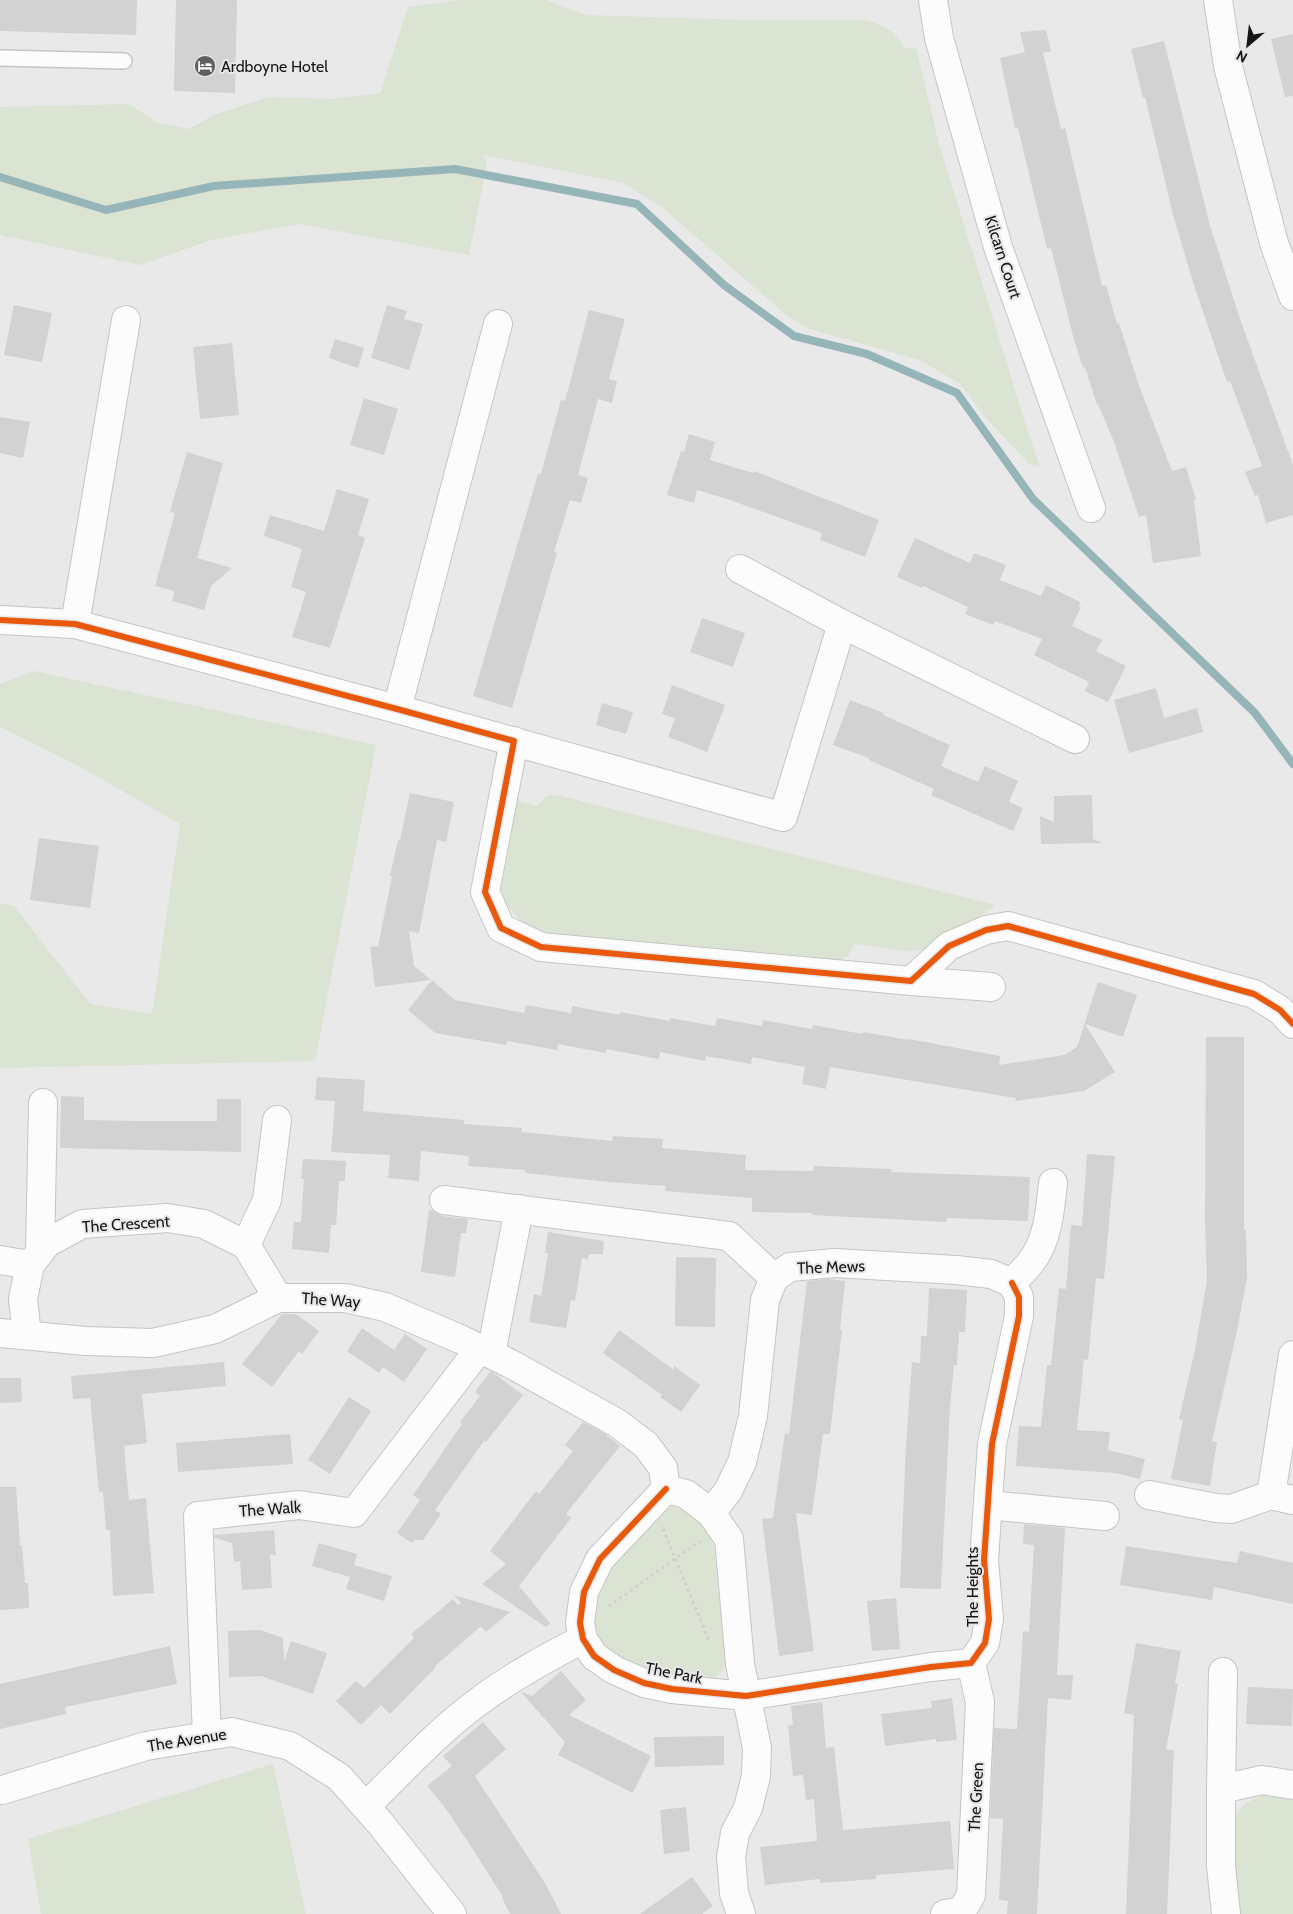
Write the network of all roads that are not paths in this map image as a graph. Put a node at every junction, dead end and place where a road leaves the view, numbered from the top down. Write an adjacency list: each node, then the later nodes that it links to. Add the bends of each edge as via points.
1 (933, 0): 8 (street, Kilcarn Court, via 939,38 998,247)
2 (1218, 0): 5 (street, via 1228,66 1274,243)
3 (0, 58): 4 (lane)
4 (124, 62)
5 (1293, 296)
6 (126, 320): 11 (street)
7 (498, 324): 13 (street)
8 (1091, 508)
9 (740, 569): 12 (street)
10 (0, 620): 11 (street)
11 (75, 624): 13 (street)
12 (842, 624): 14 (street); 15 (street, via 783,817)
13 (397, 709): 15 (street)
14 (1075, 739)
15 (514, 741): 16 (street, via 485,892 501,928 541,947)
16 (911, 981): 17 (street); 18 (street, via 949,946 986,930 1008,926 1254,994 1280,1010)
17 (991, 987)
18 (1293, 1024)
19 (43, 1103): 25 (street)
20 (277, 1120): 24 (street, via 267,1200)
21 (1054, 1184): 28 (street, via 1042,1243 1032,1261)
22 (444, 1200): 23 (street, The Mews)
23 (519, 1209): 27 (street, The Mews, via 729,1236); 32 (street)
24 (246, 1246): 25 (street, The Crescent, via 204,1224 168,1218 82,1224 47,1243); 29 (street)
25 (35, 1259): 26 (street); 31 (street, via 23,1299)
26 (0, 1260)
27 (774, 1278): 28 (street, The Mews, via 790,1267 835,1263 956,1270 991,1274); 39 (street, via 765,1300 753,1416 742,1462)
28 (1012, 1283): 37 (street, The Heights, via 1019,1297 1019,1316 992,1444)
29 (278, 1298): 31 (street, The Way, via 215,1329 153,1343 86,1342); 32 (street, The Way, via 345,1298 385,1307)
30 (0, 1333): 31 (street, The Way)
31 (27, 1335)
32 (485, 1351): 35 (street, The Way, via 616,1423 646,1445 663,1468); 44 (street, The Walk, via 354,1513 299,1505 198,1516)
33 (1293, 1355): 36 (street)
34 (1149, 1495): 36 (street, via 1231,1509)
35 (659, 1496): 39 (street, via 686,1494); 40 (street, via 600,1559 584,1592)
36 (1282, 1498)
37 (988, 1505): 38 (street); 41 (street, The Heights, via 984,1560 989,1619 985,1643)
38 (1106, 1516)
39 (716, 1519): 43 (street, via 728,1539)
40 (582, 1633): 43 (street, The Park, via 594,1656 614,1670 644,1683); 48 (street, via 477,1702)
41 (971, 1663): 43 (street); 51 (street, The Green, via 980,1702 971,1895 962,1911)
42 (1223, 1672): 46 (street)
43 (746, 1696): 50 (street, via 757,1748 756,1776 748,1808 735,1833 731,1857 734,1893)
44 (207, 1736): 47 (street, The Avenue, via 146,1746); 48 (street, The Avenue, via 232,1732 290,1746 339,1777)
45 (1293, 1785): 46 (street, via 1262,1780)
46 (1220, 1789): 52 (street, via 1221,1866)
47 (1, 1794)
48 (366, 1806): 49 (street, The Avenue)
49 (452, 1914)
50 (741, 1914)
51 (945, 1914)
52 (1226, 1914)

